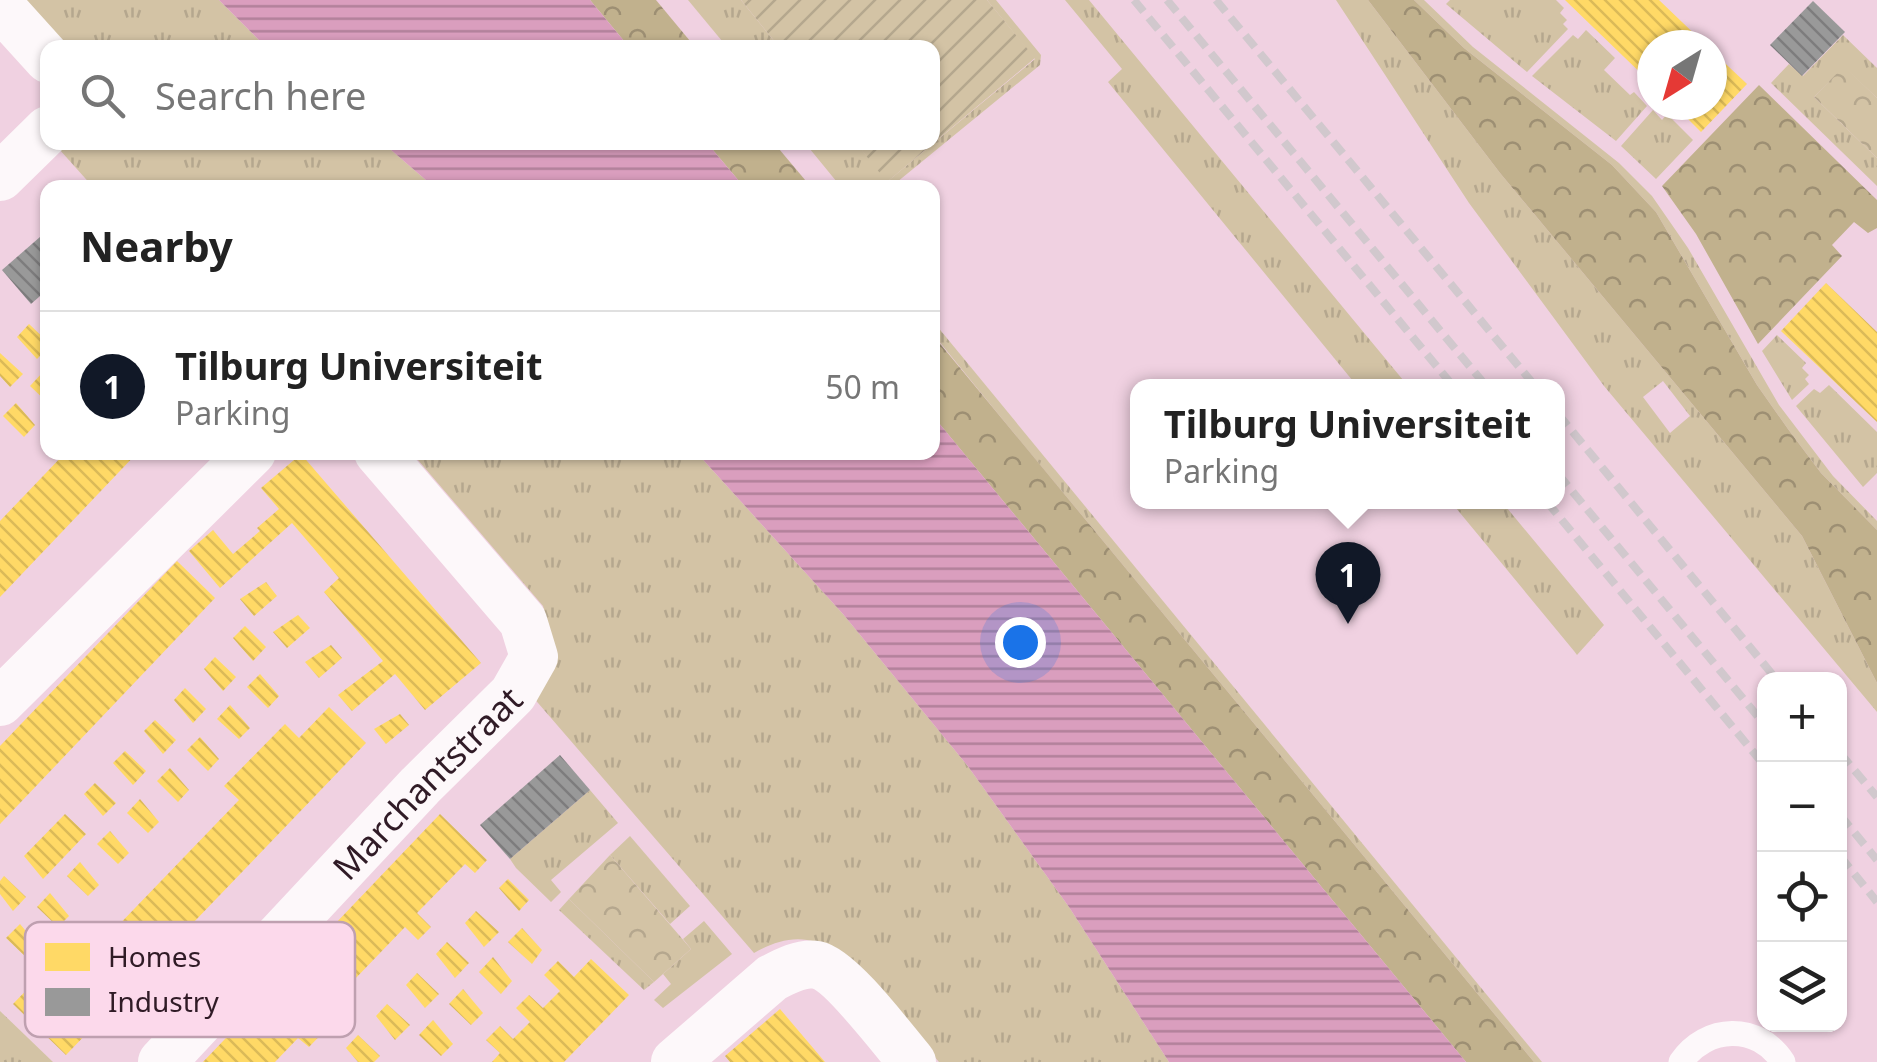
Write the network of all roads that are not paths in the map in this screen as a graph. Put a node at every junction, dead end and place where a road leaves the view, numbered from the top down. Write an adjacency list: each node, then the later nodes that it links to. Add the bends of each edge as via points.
1 (0, 6): 2 (street)
2 (40, 50)
3 (40, 138): 4 (street)
4 (0, 177)
5 (244, 460): 7 (street)
6 (385, 460): 8 (street, Marchantstraat, via 523,621 534,656 513,694)
7 (0, 702)
8 (293, 922)
9 (185, 1037): 10 (street, Marchantstraat)
10 (162, 1062)
11 (675, 1062): 12 (street, via 772,978 814,964 834,972)
12 (912, 1062)
13 (1680, 1062): 14 (lane, via 1710,1036 1739,1032 1765,1043)
14 (1782, 1062)

